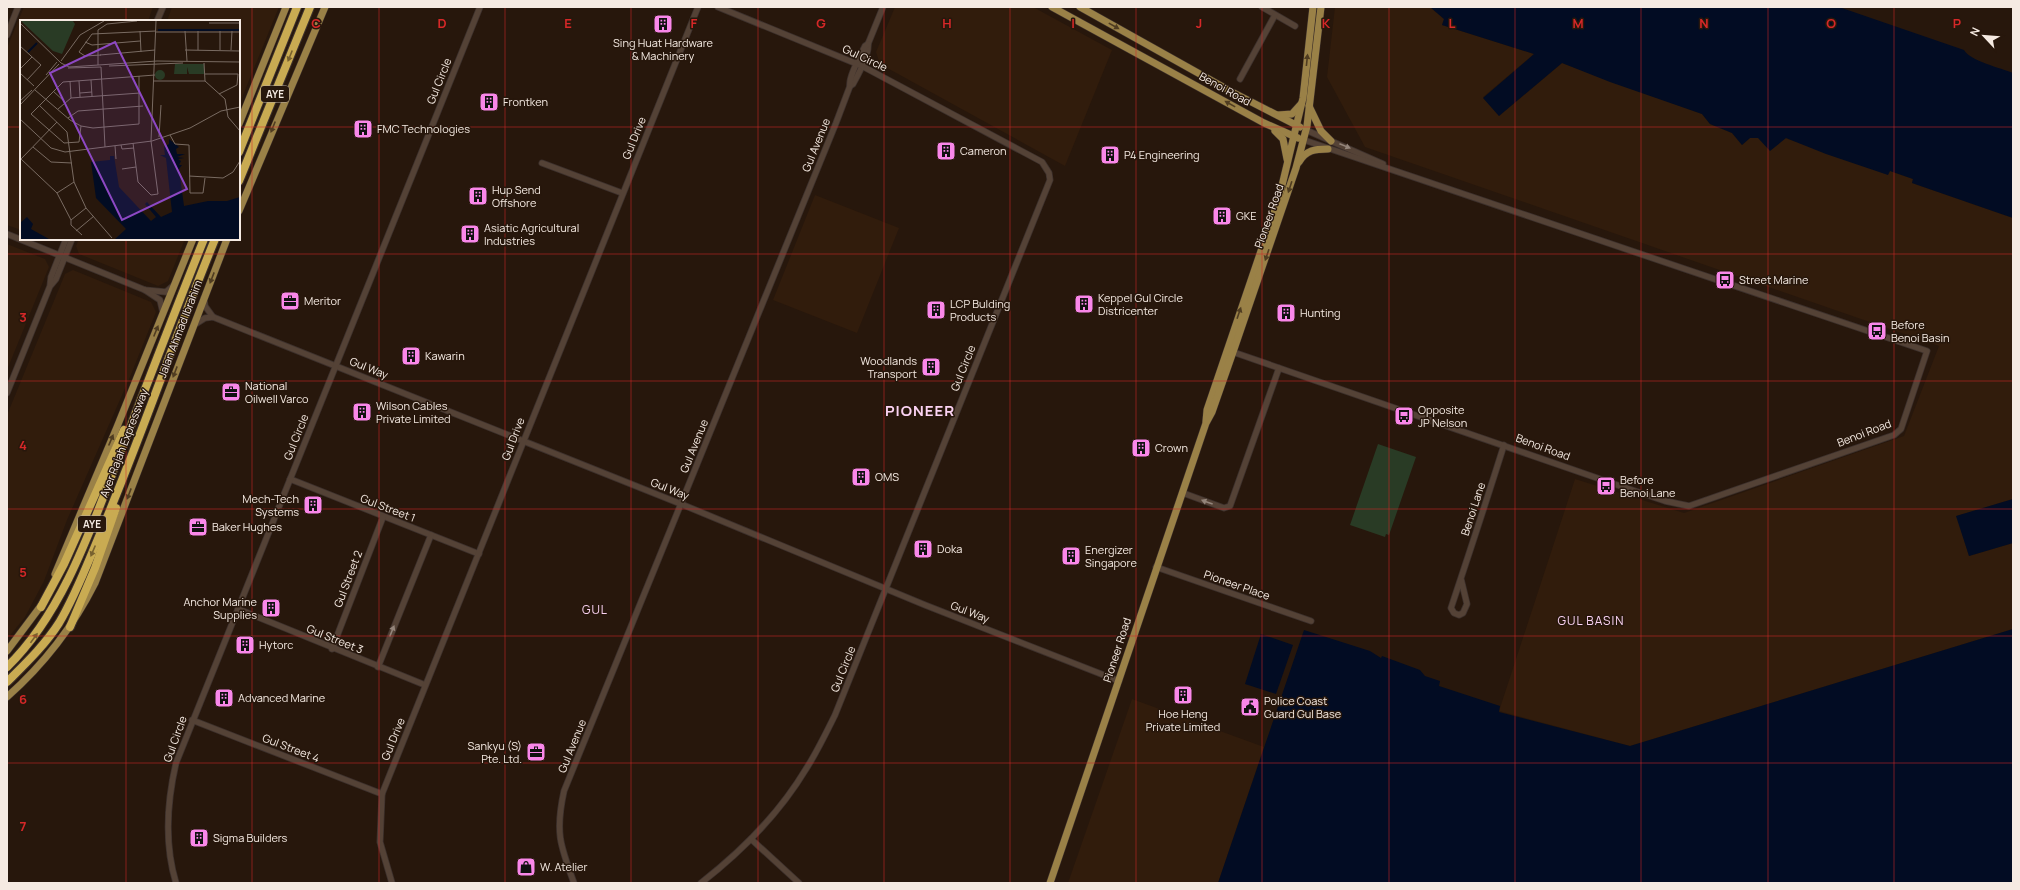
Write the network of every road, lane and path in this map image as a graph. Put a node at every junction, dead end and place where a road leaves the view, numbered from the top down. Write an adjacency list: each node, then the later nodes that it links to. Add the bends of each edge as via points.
1 (18, 7): 20 (street)
2 (163, 7): 18 (street)
3 (286, 7): 27 (main road)
4 (297, 7): 35 (highway, AYE)
5 (310, 7): 21 (highway, AYE)
6 (315, 7): 21 (highway)
7 (325, 7): 42 (main road, one-way to 42)
8 (480, 7): 60 (street, Gul Circle)
9 (698, 7): 41 (street, Gul Drive)
10 (718, 7): 22 (street, Gul Circle)
11 (883, 7): 22 (street, Gul Avenue)
12 (1052, 7): 28 (main road, Benoi Road, one-way to 12)
13 (1080, 7): 26 (main road, Benoi Road, one-way to 26)
14 (1262, 7): 17 (street)
15 (1313, 7): 24 (main road, Pioneer Road, one-way to 15)
16 (1321, 7): 25 (main road, Pioneer Road)
17 (1275, 15): 19 (street); 23 (street)
18 (157, 20)
19 (1295, 26)
20 (7, 35)
21 (296, 42): 40 (highway, AYE, one-way to 40)
22 (859, 65): 69 (street, Gul Avenue); 75 (street, Gul Circle, via 1042,162 1050,180)
23 (1240, 78)
24 (1303, 98): 26 (main road, via 1292,114); 29 (main road, Pioneer Road)
25 (1309, 106): 30 (main road, Pioneer Road); 33 (main road, via 1321,131)
26 (1275, 115): 29 (main road, Benoi Road)
27 (240, 122)
28 (1264, 123): 31 (main road, Benoi Road); 37 (main road, via 1281,135)
29 (1297, 126): 30 (main road, Benoi Road); 31 (main road, Pioneer Road)
30 (1306, 130): 32 (main road, Pioneer Road); 33 (street, Benoi Road)
31 (1294, 137): 32 (main road, Benoi Road); 37 (main road, Pioneer Road)
32 (1304, 140): 34 (street, Benoi Road); 38 (main road, Pioneer Road)
33 (1331, 141): 39 (street, Benoi Road, one-way to 39)
34 (1328, 149): 38 (main road, via 1309,152); 39 (street, Benoi Road)
35 (240, 150)
36 (542, 163): 41 (street)
37 (1287, 165): 59 (main road, Pioneer Road, one-way to 37, via 1279,198)
38 (1296, 168): 59 (main road, Pioneer Road, one-way to 59)
39 (1397, 171): 65 (street, Benoi Road, via 1927,351 1901,428 1896,434 1689,506 1665,501)
40 (240, 179)
41 (622, 193): 64 (street, Gul Drive)
42 (240, 209)
43 (7, 234): 44 (street)
44 (20, 239)
45 (22, 240): 52 (street)
46 (66, 240): 52 (street)
47 (71, 240): 52 (street)
48 (193, 240): 53 (main road, Jalan Ahmad Ibrahim)
49 (204, 240): 61 (highway, Ayer Rajah Expressway / AYE)
50 (215, 240): 67 (highway, Ayer Rajah Expressway / AYE)
51 (227, 240): 55 (main road, Jalan Ahmad Ibrahim, one-way to 55)
52 (62, 256): 54 (street); 63 (street, via 56,280 50,286)
53 (175, 284): 54 (street, via 166,292); 56 (main road, Jalan Ahmad Ibrahim)
54 (145, 290): 56 (street, via 160,300)
55 (204, 297): 57 (street, via 205,306); 58 (main road, Jalan Ahmad Ibrahim)
56 (163, 314): 76 (main road, Jalan Ahmad Ibrahim, one-way to 56)
57 (213, 317): 58 (street, via 205,318); 60 (street, Gul Way)
58 (192, 326): 79 (main road, Jalan Ahmad Ibrahim, one-way to 79, via 95,583)
59 (1230, 351): 62 (street, Benoi Road); 68 (main road, Pioneer Road, via 1207,410 1206,423)
60 (336, 366): 64 (street, Gul Way); 66 (street, Gul Circle)
61 (153, 367): 76 (highway, via 61,571); 82 (highway, Ayer Rajah Expressway / AYE, one-way to 61, via 30,644 61,592 101,503)
62 (1279, 368): 65 (street, Benoi Road); 68 (street, one-way to 68, via 1228,508)
63 (7, 393)
64 (523, 441): 69 (street, Gul Way); 72 (street, Gul Drive)
65 (1504, 445): 74 (street, Benoi Lane)
66 (290, 479): 70 (street, Gul Street 1); 77 (street, Gul Circle)
67 (119, 489): 79 (highway, via 119,498 95,568); 85 (highway, Ayer Rajah Expressway / AYE, one-way to 85, via 74,595 58,624 41,647)
68 (1182, 493): 73 (main road, Pioneer Road)
69 (681, 504): 75 (street, Gul Way); 93 (street, Gul Avenue, via 564,791 558,832)
70 (383, 517): 71 (street, Gul Street 1); 80 (street, Gul Street 2)
71 (431, 535): 72 (street, Gul Street 1); 83 (street, one-way to 71)
72 (479, 554): 86 (street, Gul Drive)
73 (1156, 567): 78 (street, Pioneer Place); 84 (main road, Pioneer Road)
74 (1461, 579): 74 (street, Benoi Lane, via 1467,604 1463,613 1459,615 1451,608)
75 (886, 589): 84 (street, Gul Way); 90 (street, Gul Circle, via 832,722 806,770 776,812)
76 (41, 607): 81 (main road, Jalan Ahmad Ibrahim)
77 (238, 609): 80 (street, Gul Street 3); 88 (street, Gul Circle)
78 (1311, 621)
79 (70, 628): 87 (main road, Jalan Ahmad Ibrahim, via 32,675)
80 (332, 648): 83 (street, Gul Street 3)
81 (7, 651)
82 (7, 667)
83 (378, 667): 86 (street, Gul Street 3)
84 (1119, 681): 96 (main road, Pioneer Road)
85 (7, 682)
86 (425, 685): 89 (street, Gul Drive)
87 (7, 697)
88 (192, 720): 89 (street, Gul Street 4); 91 (street, Gul Circle, via 176,763 168,803 168,839)
89 (382, 794): 92 (street, Gul Drive, via 380,842)
90 (751, 840): 94 (street, Gul Circle); 95 (street)
91 (176, 883)
92 (392, 883)
93 (574, 883)
94 (701, 883)
95 (798, 883)
96 (1050, 883)

